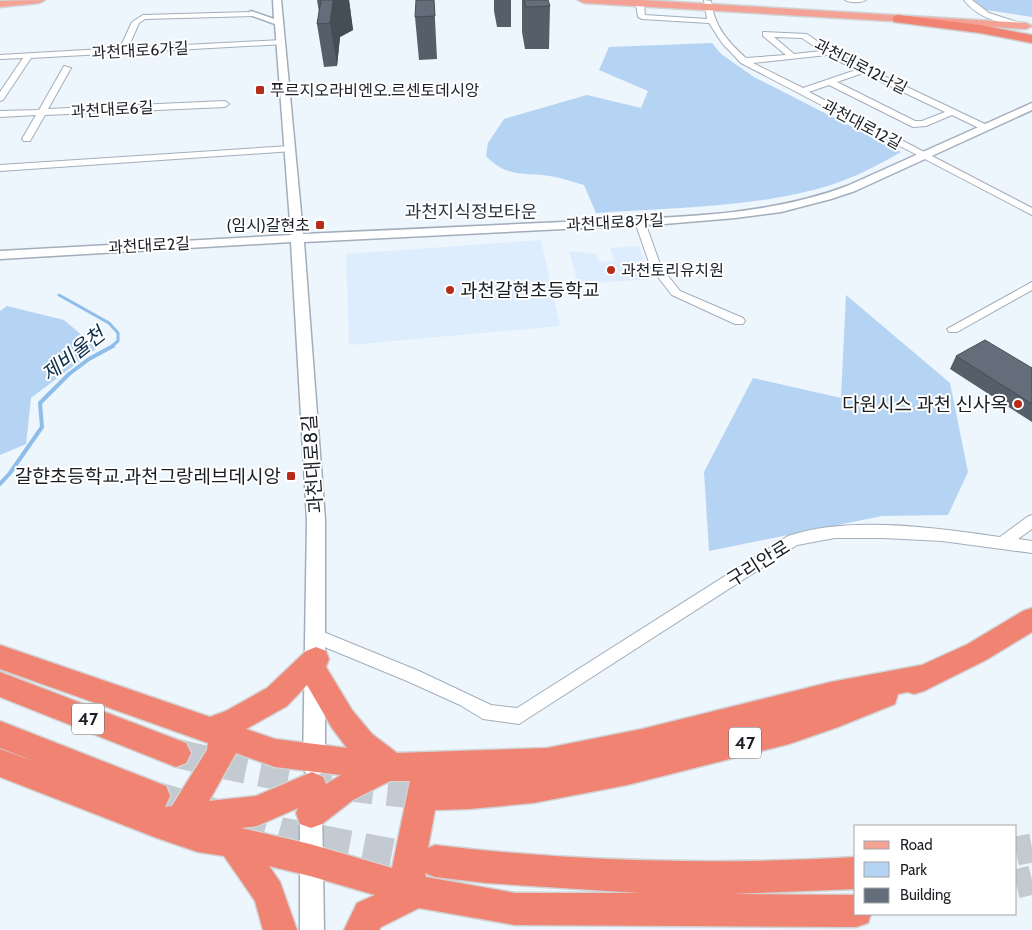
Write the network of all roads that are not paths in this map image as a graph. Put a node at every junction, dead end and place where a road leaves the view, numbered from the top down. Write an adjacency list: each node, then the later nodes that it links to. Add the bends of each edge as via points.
1 (40, 0): 7 (main road)
2 (584, 0): 9 (main road)
3 (692, 0): 9 (main road)
4 (849, 0): 5 (street)
5 (862, 0)
6 (968, 0): 13 (street, via 985,14)
7 (0, 4)
8 (265, 5): 12 (street, 과천대로8길); 12 (street); 16 (street, via 143,17 136,22)
9 (708, 11): 10 (main road); 11 (main road); 21 (street, 과천대로12길, via 726,46)
10 (898, 19): 11 (main road); 14 (highway, via 980,28)
11 (954, 19): 13 (main road)
12 (279, 24): 15 (street, 과천대로8길)
13 (1030, 28)
14 (1032, 39)
15 (281, 42): 16 (street, 과천대로6가길); 34 (street, 과천대로8길)
16 (123, 50): 18 (street, 과천대로6가길)
17 (828, 53): 19 (street); 19 (street, 과천대로12나길, via 804,36 766,34); 23 (street, 과천대로12나길)
18 (29, 55): 20 (street, 과천대로6가길); 26 (street)
19 (792, 56): 21 (street)
20 (0, 57)
21 (744, 61): 25 (street, 과천대로12길)
22 (67, 68): 29 (street)
23 (863, 70): 24 (street); 30 (street, 과천대로12나길)
24 (830, 82): 25 (street); 30 (street, via 913,124 923,124)
25 (801, 92): 35 (street, 과천대로12길)
26 (0, 98)
27 (225, 104): 29 (street, 과천대로6길)
28 (1032, 106): 32 (street)
29 (42, 112): 31 (street, 과천대로6길); 33 (street)
30 (953, 112): 32 (street, 과천대로12나길)
31 (0, 114)
32 (984, 126): 35 (street)
33 (27, 139)
34 (290, 149): 36 (street); 39 (street, 과천대로8길)
35 (922, 155): 37 (street, 과천대로12길); 38 (street, 과천대로8가길, via 865,183 796,206)
36 (0, 168)
37 (1032, 212)
38 (640, 222): 39 (street, 과천대로8가길); 42 (street, via 656,268 676,293)
39 (297, 238): 40 (street, 과천대로2길); 49 (street, 과천대로8길, via 316,520)
40 (0, 255)
41 (1032, 285): 43 (street)
42 (739, 321)
43 (953, 329)
44 (1032, 520): 45 (street)
45 (1003, 543): 46 (street, 구리안로); 49 (street, 구리안로, via 884,532 835,532 793,540 519,716 488,713 439,688)
46 (1032, 547)
47 (1032, 618): 50 (highway, 47, via 977,652)
48 (0, 657): 52 (highway)
49 (316, 657): 52 (highway, via 277,696); 57 (highway, via 342,719 362,744); 58 (street, 과천대로8길)
50 (928, 676): 56 (highway, via 831,695 642,743 547,762); 59 (highway, 47, via 874,700 731,747 548,787)
51 (0, 684): 54 (highway, 47)
52 (218, 733): 58 (highway, via 274,753); 60 (highway, via 221,754)
53 (0, 734): 60 (highway, 47)
54 (176, 753)
55 (0, 763): 60 (highway)
56 (436, 766): 57 (highway); 65 (highway, via 425,781 408,868)
57 (391, 767): 58 (highway, via 342,790); 58 (highway, via 345,760)
58 (312, 786): 60 (highway, via 257,811); 62 (street, 과천대로8길)
59 (437, 796)
60 (164, 813): 61 (highway, via 198,836)
61 (233, 842): 62 (highway); 67 (highway, via 270,893)
62 (310, 860): 65 (highway); 68 (street, 과천대로8길)
63 (435, 861): 64 (highway, via 552,874 751,877)
64 (854, 873)
65 (415, 891): 66 (highway, via 515,909); 69 (highway, via 369,915)
66 (854, 911)
67 (280, 930)
68 (312, 930)
69 (361, 930)

